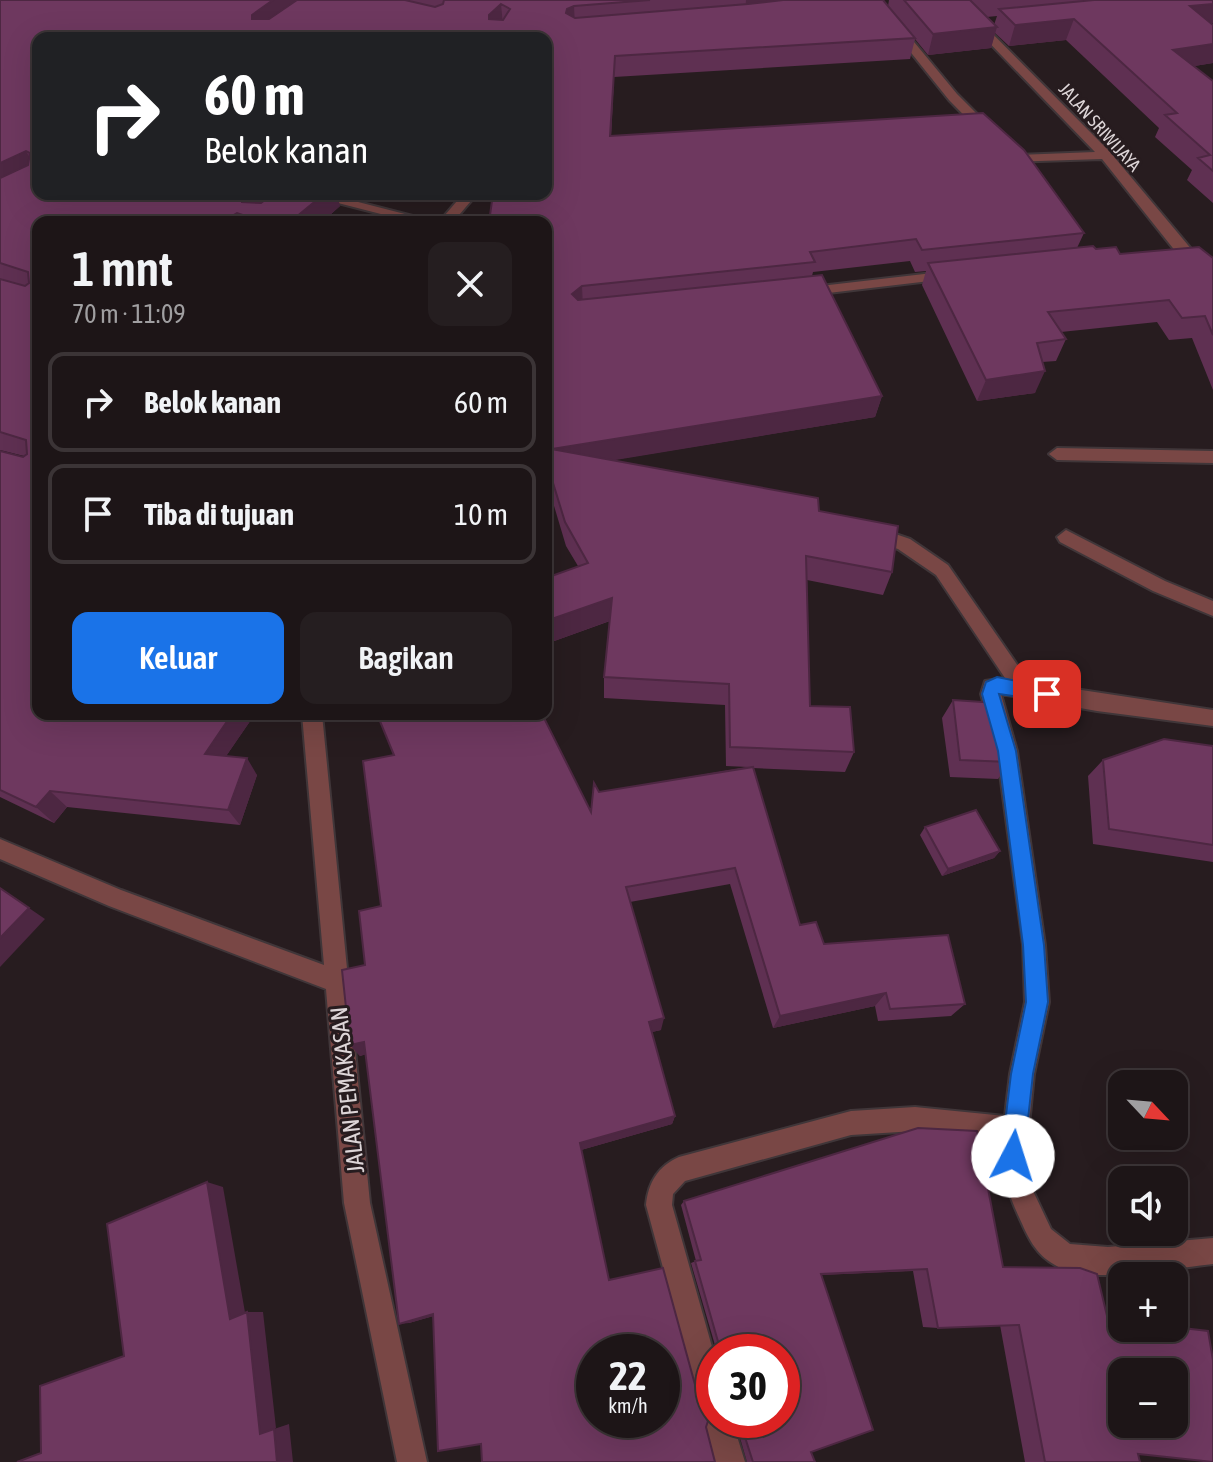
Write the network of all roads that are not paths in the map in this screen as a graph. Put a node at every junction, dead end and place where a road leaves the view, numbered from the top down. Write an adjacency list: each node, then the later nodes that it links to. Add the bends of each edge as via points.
1 (953, 0): 4 (street, JALAN SRIWIJAYA)
2 (889, 19): 5 (street, via 953,97 1015,159)
3 (993, 23): 4 (street)
4 (978, 25): 5 (street, JALAN SRIWIJAYA)
5 (1105, 155): 11 (street, JALAN SRIWIJAYA)
6 (336, 200): 8 (street)
7 (465, 200): 9 (street)
8 (404, 216)
9 (451, 216)
10 (1213, 256): 11 (street)
11 (1182, 259): 13 (street, JALAN SRIWIJAYA)
12 (964, 274): 14 (street)
13 (1213, 283)
14 (789, 293)
15 (1057, 454): 16 (street)
16 (1213, 457)
17 (851, 528): 20 (street, via 904,544 942,570)
18 (1066, 537): 19 (street)
19 (1213, 609)
20 (1023, 689): 21 (street); 25 (street, via 997,684 991,694 1007,751 1034,945 1037,1002)
21 (1213, 718)
22 (313, 720): 24 (street, JALAN PEMAKASAN)
23 (0, 849): 24 (street)
24 (336, 981): 29 (street, JALAN PEMAKASAN, via 357,1203)
25 (1014, 1129): 26 (street, via 1013,1156 1022,1195 1052,1249 1081,1260); 27 (street, via 915,1119 851,1123 679,1170 662,1187 659,1205)
26 (1213, 1251)
27 (696, 1339)
28 (723, 1438): 30 (street)
29 (412, 1462)
30 (730, 1462)

